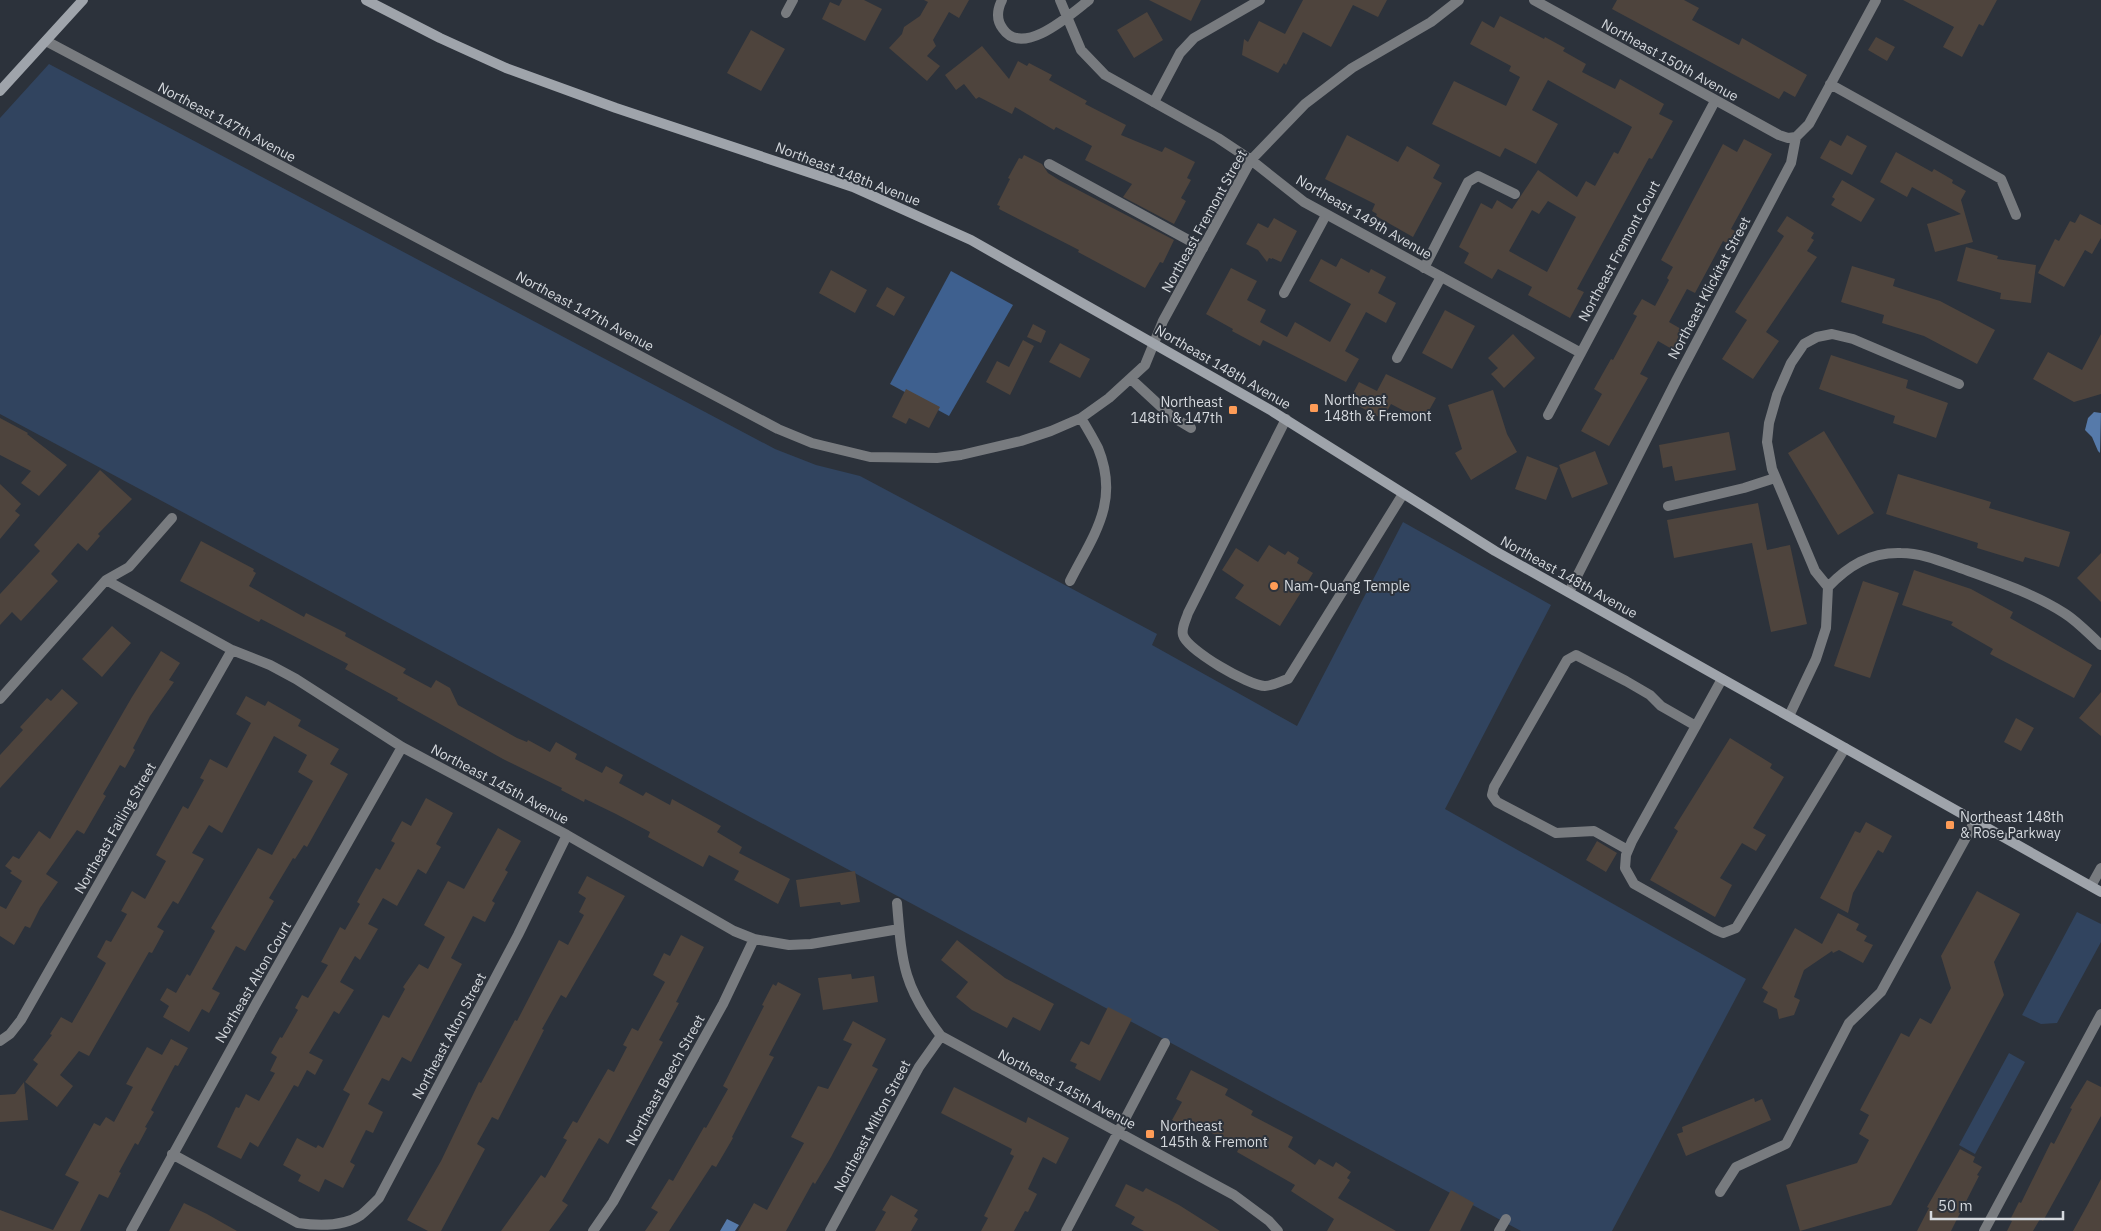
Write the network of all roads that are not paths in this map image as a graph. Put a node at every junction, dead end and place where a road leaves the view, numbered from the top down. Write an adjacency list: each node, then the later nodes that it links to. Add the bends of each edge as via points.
1 (83, 0): 13 (main road)
2 (366, 0): 28 (main road, Northeast 148th Avenue, via 479,57 533,79 811,172 893,204 990,250)
3 (793, 0): 11 (street)
4 (1002, 0): 12 (street, via 998,21 1003,30 1019,39 1048,30)
5 (1060, 0): 12 (street, Northeast 149th Avenue)
6 (1089, 0): 12 (street)
7 (1260, 0): 17 (street, via 1194,38 1180,54)
8 (1459, 0): 19 (street, Northeast Fremont Street, via 1431,22 1352,68 1305,104)
9 (1534, 0): 16 (street, Northeast 150th Avenue)
10 (1876, 0): 14 (street, Northeast Klickitat Street)
11 (786, 13)
12 (1067, 17): 17 (street, Northeast 149th Avenue, via 1081,50 1092,64 1105,75)
13 (46, 41): 15 (main road); 34 (street, Northeast 147th Avenue, via 778,429 812,443 870,457 937,458 1021,441)
14 (1830, 84): 18 (street, Northeast Klickitat Street, via 1809,124); 23 (street, via 2001,179)
15 (0, 91)
16 (1714, 101): 18 (street, Northeast 150th Avenue, via 1779,135); 29 (street, Northeast Fremont Court)
17 (1154, 102): 19 (street, Northeast 149th Avenue)
18 (1796, 137): 44 (street, Northeast Klickitat Street, via 1791,163)
19 (1251, 160): 22 (street, Northeast 149th Avenue, via 1304,202); 24 (street, Northeast Fremont Street)
20 (1049, 164): 24 (street)
21 (1515, 194): 25 (street, via 1478,176 1468,182)
22 (1326, 215): 25 (street, Northeast 149th Avenue); 27 (street)
23 (2016, 216)
24 (1203, 248): 28 (street, Northeast Fremont Street)
25 (1424, 268): 26 (street, Northeast 149th Avenue)
26 (1441, 277): 29 (street, Northeast 149th Avenue); 30 (street, Northeast 149th Avenue)
27 (1284, 293)
28 (1154, 343): 31 (street, Northeast 147th Avenue, via 1144,365); 35 (main road, Northeast 148th Avenue)
29 (1581, 353): 33 (street, Northeast Fremont Court)
30 (1397, 358)
31 (1130, 378): 34 (street, Northeast 147th Avenue); 36 (street, via 1170,416)
32 (1959, 384): 37 (street, via 1853,339 1832,334 1817,337 1804,344 1791,363 1777,395 1767,442)
33 (1548, 415)
34 (1081, 418): 42 (street, via 1098,448 1104,468 1106,506)
35 (1286, 419): 38 (main road, Northeast 148th Avenue); 38 (street, via 1183,627 1187,644 1224,668 1245,680 1265,686 1288,679)
36 (1191, 428)
37 (1776, 478): 39 (street); 43 (street, via 1815,571)
38 (1403, 494): 44 (main road, Northeast 148th Avenue, via 1494,551)
39 (1668, 506)
40 (172, 518): 41 (street, via 129,567)
41 (106, 580): 46 (street, Northeast 145th Avenue); 48 (street)
42 (1070, 581)
43 (1828, 587): 45 (street, via 1855,563 1900,552 1924,555 2004,584 2064,613); 49 (street, via 1826,628 1816,659)
44 (1569, 592): 47 (main road, Northeast 148th Avenue)
45 (2101, 645)
46 (232, 650): 51 (street, Northeast 145th Avenue, via 296,679); 64 (street, Northeast Failing Street, via 21,1020)
47 (1722, 679): 49 (main road, Northeast 148th Avenue); 50 (street)
48 (0, 699)
49 (1789, 716): 52 (main road, Northeast 148th Avenue)
50 (1696, 726): 55 (street); 55 (street, via 1626,681 1576,655 1572,656 1494,788 1492,795 1496,802 1556,833 1594,831)
51 (402, 747): 54 (street, Northeast 145th Avenue); 67 (street, Northeast Alton Court)
52 (1845, 748): 53 (main road, Northeast 148th Avenue); 55 (street, via 1736,928 1730,931 1716,930 1634,884 1625,868)
53 (1974, 821): 57 (main road, Northeast 148th Avenue); 68 (street, via 1881,992 1849,1023 1786,1144 1736,1167)
54 (567, 835): 61 (street, Northeast 145th Avenue, via 734,931); 70 (street, Northeast Alton Street, via 518,935 378,1198 360,1216)
55 (1628, 850)
56 (2101, 868): 57 (street)
57 (2091, 886): 58 (main road, Northeast 148th Avenue)
58 (2101, 892)
59 (897, 903): 60 (street, Northeast 145th Avenue)
60 (899, 929): 61 (street, Northeast 145th Avenue, via 796,945); 63 (street, Northeast 145th Avenue, via 907,981)
61 (754, 939): 72 (street, Northeast Beech Street, via 714,1022 614,1202)
62 (2101, 1014): 77 (street)
63 (940, 1036): 66 (street, Northeast 145th Avenue); 73 (street, Northeast Milton Street, via 918,1067)
64 (0, 1041)
65 (1165, 1043): 66 (street)
66 (1118, 1131): 74 (street); 75 (street, Northeast 145th Avenue, via 1234,1195)
67 (172, 1154): 70 (street, Northeast Alton Street, via 298,1223); 71 (street, Northeast Alton Court)
68 (1720, 1192)
69 (1506, 1219): 76 (street)
70 (340, 1227)
71 (131, 1231)
72 (593, 1231)
73 (830, 1231)
74 (1066, 1231)
75 (1278, 1231)
76 (1499, 1231)
77 (1984, 1231)

